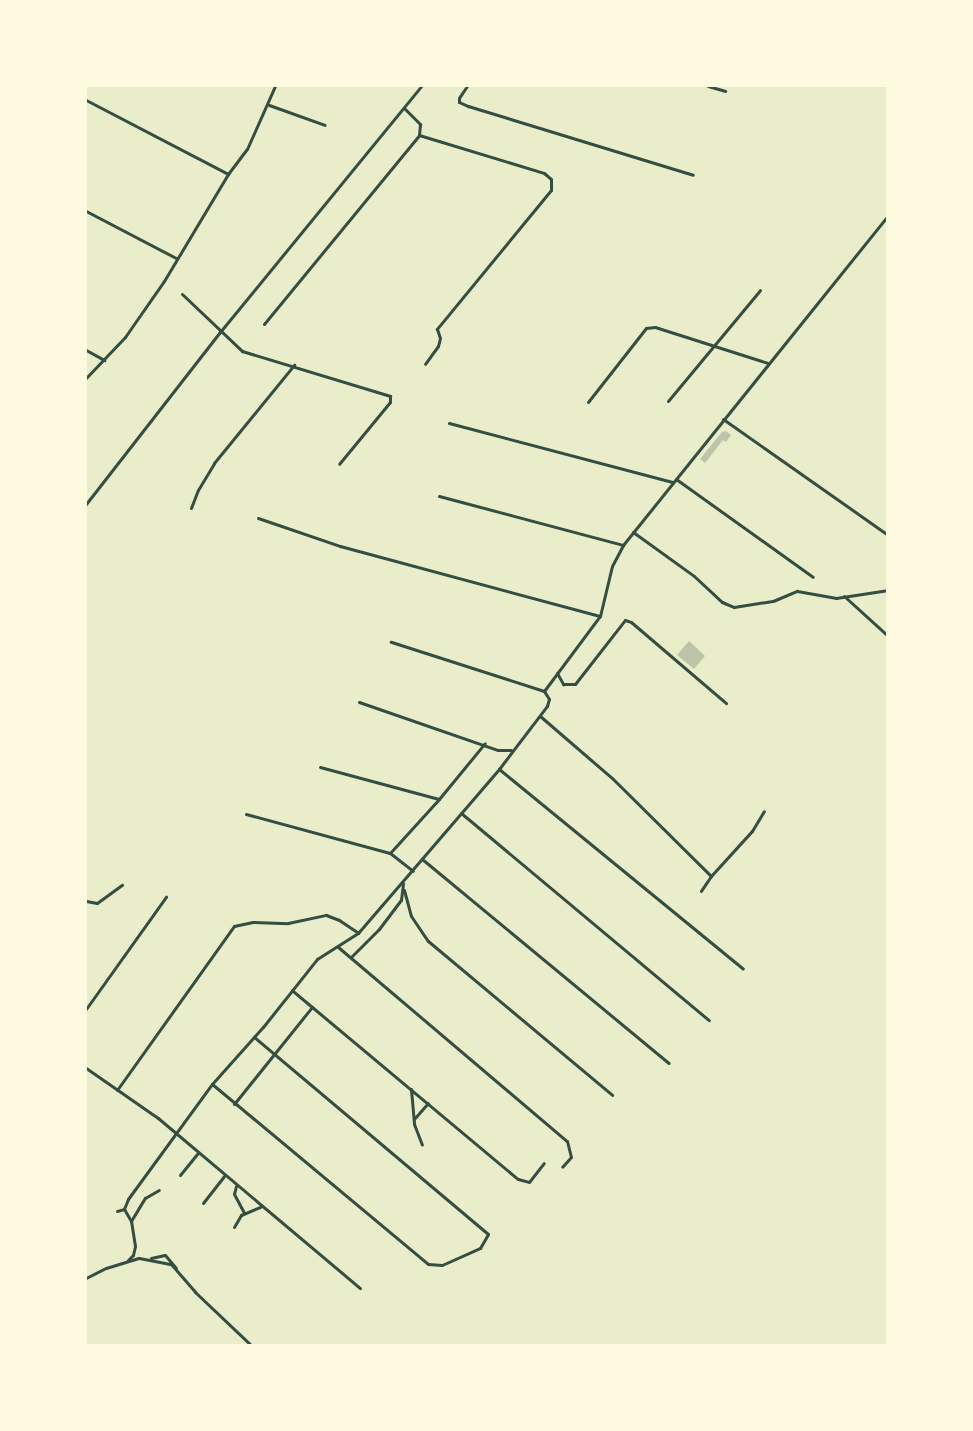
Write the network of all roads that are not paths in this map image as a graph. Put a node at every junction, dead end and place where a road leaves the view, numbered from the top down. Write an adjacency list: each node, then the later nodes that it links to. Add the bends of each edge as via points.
1 (275, 86): 7 (street)
2 (421, 86): 8 (street)
3 (467, 86): 12 (street, via 459,102 468,106)
4 (708, 86): 5 (street)
5 (725, 91)
6 (86, 102): 11 (street)
7 (269, 105): 9 (street); 11 (street, via 247,149)
8 (404, 108): 10 (street, via 420,124); 19 (street)
9 (325, 125)
10 (419, 135): 18 (street); 24 (street, via 544,173 552,185 437,329 438,346)
11 (228, 174): 15 (street)
12 (693, 175)
13 (86, 211): 15 (street)
14 (888, 215): 23 (street)
15 (176, 258): 22 (street, via 164,281)
16 (760, 290): 20 (street)
17 (182, 294): 19 (street)
18 (264, 324)
19 (220, 332): 25 (street, via 242,351); 34 (street)
20 (714, 345): 23 (street); 27 (street); 28 (street, via 655,327 646,328)
21 (86, 350): 22 (street)
22 (104, 360): 26 (street)
23 (768, 363): 29 (street)
24 (425, 364)
25 (294, 365): 31 (street, via 390,396 390,402); 35 (street, via 214,463)
26 (86, 378)
27 (668, 401)
28 (588, 402)
29 (723, 419): 32 (street); 38 (street)
30 (449, 423): 32 (street)
31 (339, 464)
32 (674, 480): 37 (street); 40 (street)
33 (439, 496): 39 (street)
34 (86, 504)
35 (191, 508)
36 (258, 518): 43 (street, via 340,546)
37 (633, 532): 39 (street); 42 (street, via 734,608 773,601 797,591)
38 (888, 535)
39 (623, 545): 43 (street, via 612,566)
40 (813, 577)
41 (888, 590): 42 (street)
42 (844, 596): 44 (street)
43 (600, 616): 46 (street)
44 (888, 636)
45 (392, 642): 47 (street)
46 (557, 673): 47 (street); 49 (street, via 563,684 575,684 625,620)
47 (543, 691): 50 (street, via 549,699)
48 (359, 702): 51 (street)
49 (726, 703)
50 (540, 716): 52 (street); 62 (street, via 620,784)
51 (485, 743): 52 (street, via 498,750); 55 (street)
52 (513, 750): 54 (street)
53 (320, 767): 55 (street)
54 (500, 769): 57 (street); 72 (street)
55 (439, 799): 59 (street)
56 (764, 811): 62 (street, via 752,831)
57 (461, 813): 60 (street); 76 (street)
58 (246, 814): 59 (street)
59 (390, 853): 61 (street)
60 (422, 859): 61 (street); 79 (street)
61 (412, 871): 63 (street)
62 (711, 876): 66 (street)
63 (403, 882): 65 (street); 69 (street)
64 (122, 885): 68 (street, via 97,903)
65 (404, 890): 71 (street, via 384,922); 84 (street, via 411,916 428,941)
66 (701, 891)
67 (166, 897): 75 (street)
68 (86, 901)
69 (358, 933): 70 (street); 83 (street, via 326,915 288,923 253,922 230,929)
70 (338, 947): 71 (street); 73 (street, via 316,959)
71 (351, 957): 92 (street, via 567,1141 571,1157)
72 (743, 969)
73 (292, 989): 74 (street); 77 (street)
74 (312, 1006): 78 (street); 82 (street)
75 (86, 1009)
76 (708, 1020)
77 (254, 1037): 78 (street); 81 (street)
78 (274, 1054): 86 (street); 86 (street, via 488,1234 480,1248 442,1265 428,1264)
79 (669, 1063)
80 (86, 1068): 83 (street)
81 (212, 1084): 86 (street); 88 (street)
82 (411, 1089): 85 (street); 87 (street)
83 (117, 1090): 88 (street)
84 (612, 1095)
85 (428, 1103): 87 (street); 91 (street, via 518,1179 529,1182)
86 (234, 1104)
87 (414, 1119): 89 (street)
88 (176, 1133): 90 (street); 99 (street)
89 (422, 1145)
90 (198, 1153): 93 (street); 94 (street)
91 (544, 1163)
92 (562, 1167)
93 (180, 1175)
94 (224, 1176): 95 (street); 97 (street)
95 (236, 1186): 98 (street); 101 (street, via 234,1194)
96 (159, 1190): 102 (street, via 145,1198)
97 (203, 1203)
98 (261, 1207): 101 (street); 108 (street)
99 (124, 1209): 100 (street); 102 (street)
100 (117, 1211)
101 (244, 1213): 103 (street)
102 (131, 1221): 105 (street, via 135,1250)
103 (234, 1227)
104 (149, 1259): 105 (street); 106 (street); 106 (street, via 165,1255)
105 (128, 1260): 107 (street)
106 (176, 1268): 109 (street, via 195,1292)
107 (86, 1278)
108 (360, 1288)
109 (252, 1346)

